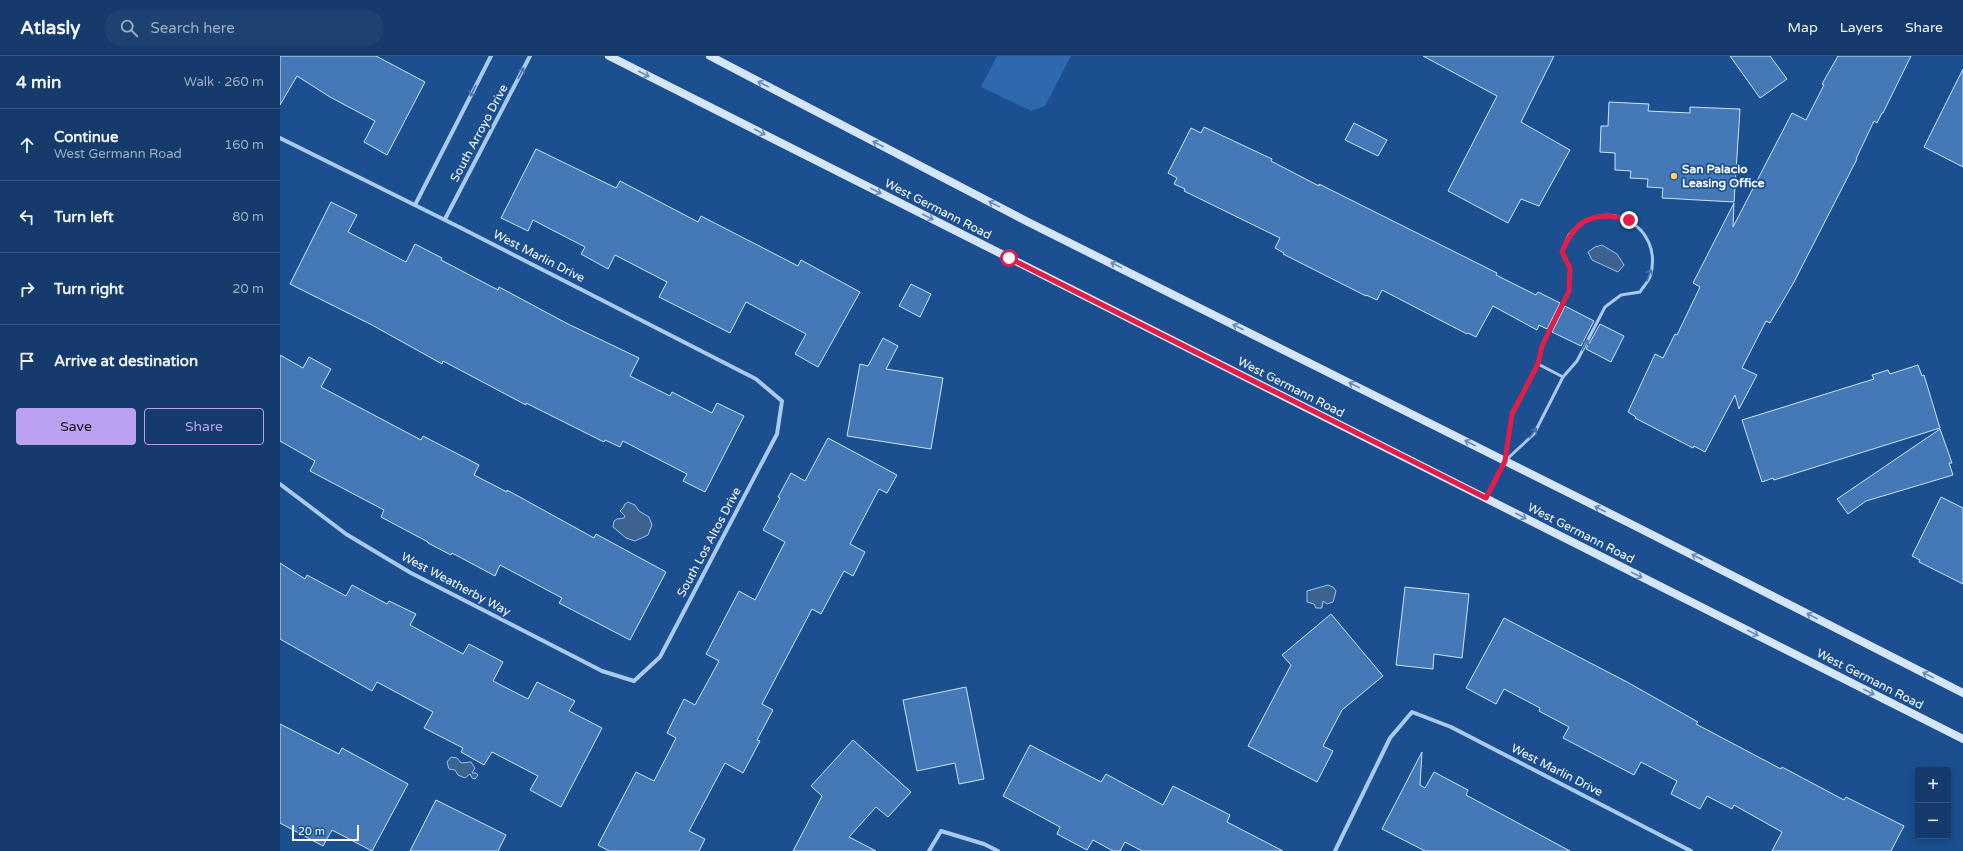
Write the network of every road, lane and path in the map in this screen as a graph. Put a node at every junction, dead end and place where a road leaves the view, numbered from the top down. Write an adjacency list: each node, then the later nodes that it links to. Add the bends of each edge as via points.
1 (491, 56): 6 (street, South Arroyo Drive, one-way to 6)
2 (530, 56): 7 (street, South Arroyo Drive, one-way to 2)
3 (609, 56): 13 (main road, West Germann Road, one-way to 13)
4 (710, 56): 11 (main road, one-way to 4, via 1028,222)
5 (280, 138): 6 (street, West Marlin Drive)
6 (415, 205): 7 (street, West Marlin Drive)
7 (445, 219): 10 (street, West Marlin Drive, via 756,379)
8 (1538, 364): 9 (lane); 9 (lane, one-way to 8, via 1577,361 1605,307 1621,295 1640,292 1650,278 1653,262 1650,245 1642,230 1629,220 1612,215 1595,216 1580,224 1568,236 1562,252 1570,268 1569,291 1542,346); 11 (lane, via 1512,414)
9 (1563, 377): 11 (lane, one-way to 9, via 1534,434)
10 (782, 401): 14 (street, South Los Altos Drive, via 777,434 660,657)
11 (1505, 461): 13 (lane); 15 (main road, one-way to 11)
12 (280, 484): 14 (street, West Weatherby Way, via 346,534 411,573 602,671)
13 (1486, 498): 16 (main road, West Germann Road, one-way to 16)
14 (634, 682)
15 (1963, 693)
16 (1963, 739)
17 (929, 851): 18 (street, via 941,831)
18 (998, 851)
19 (1335, 851): 20 (street, West Marlin Drive, via 1390,738 1412,712 1451,727)
20 (1691, 851)

